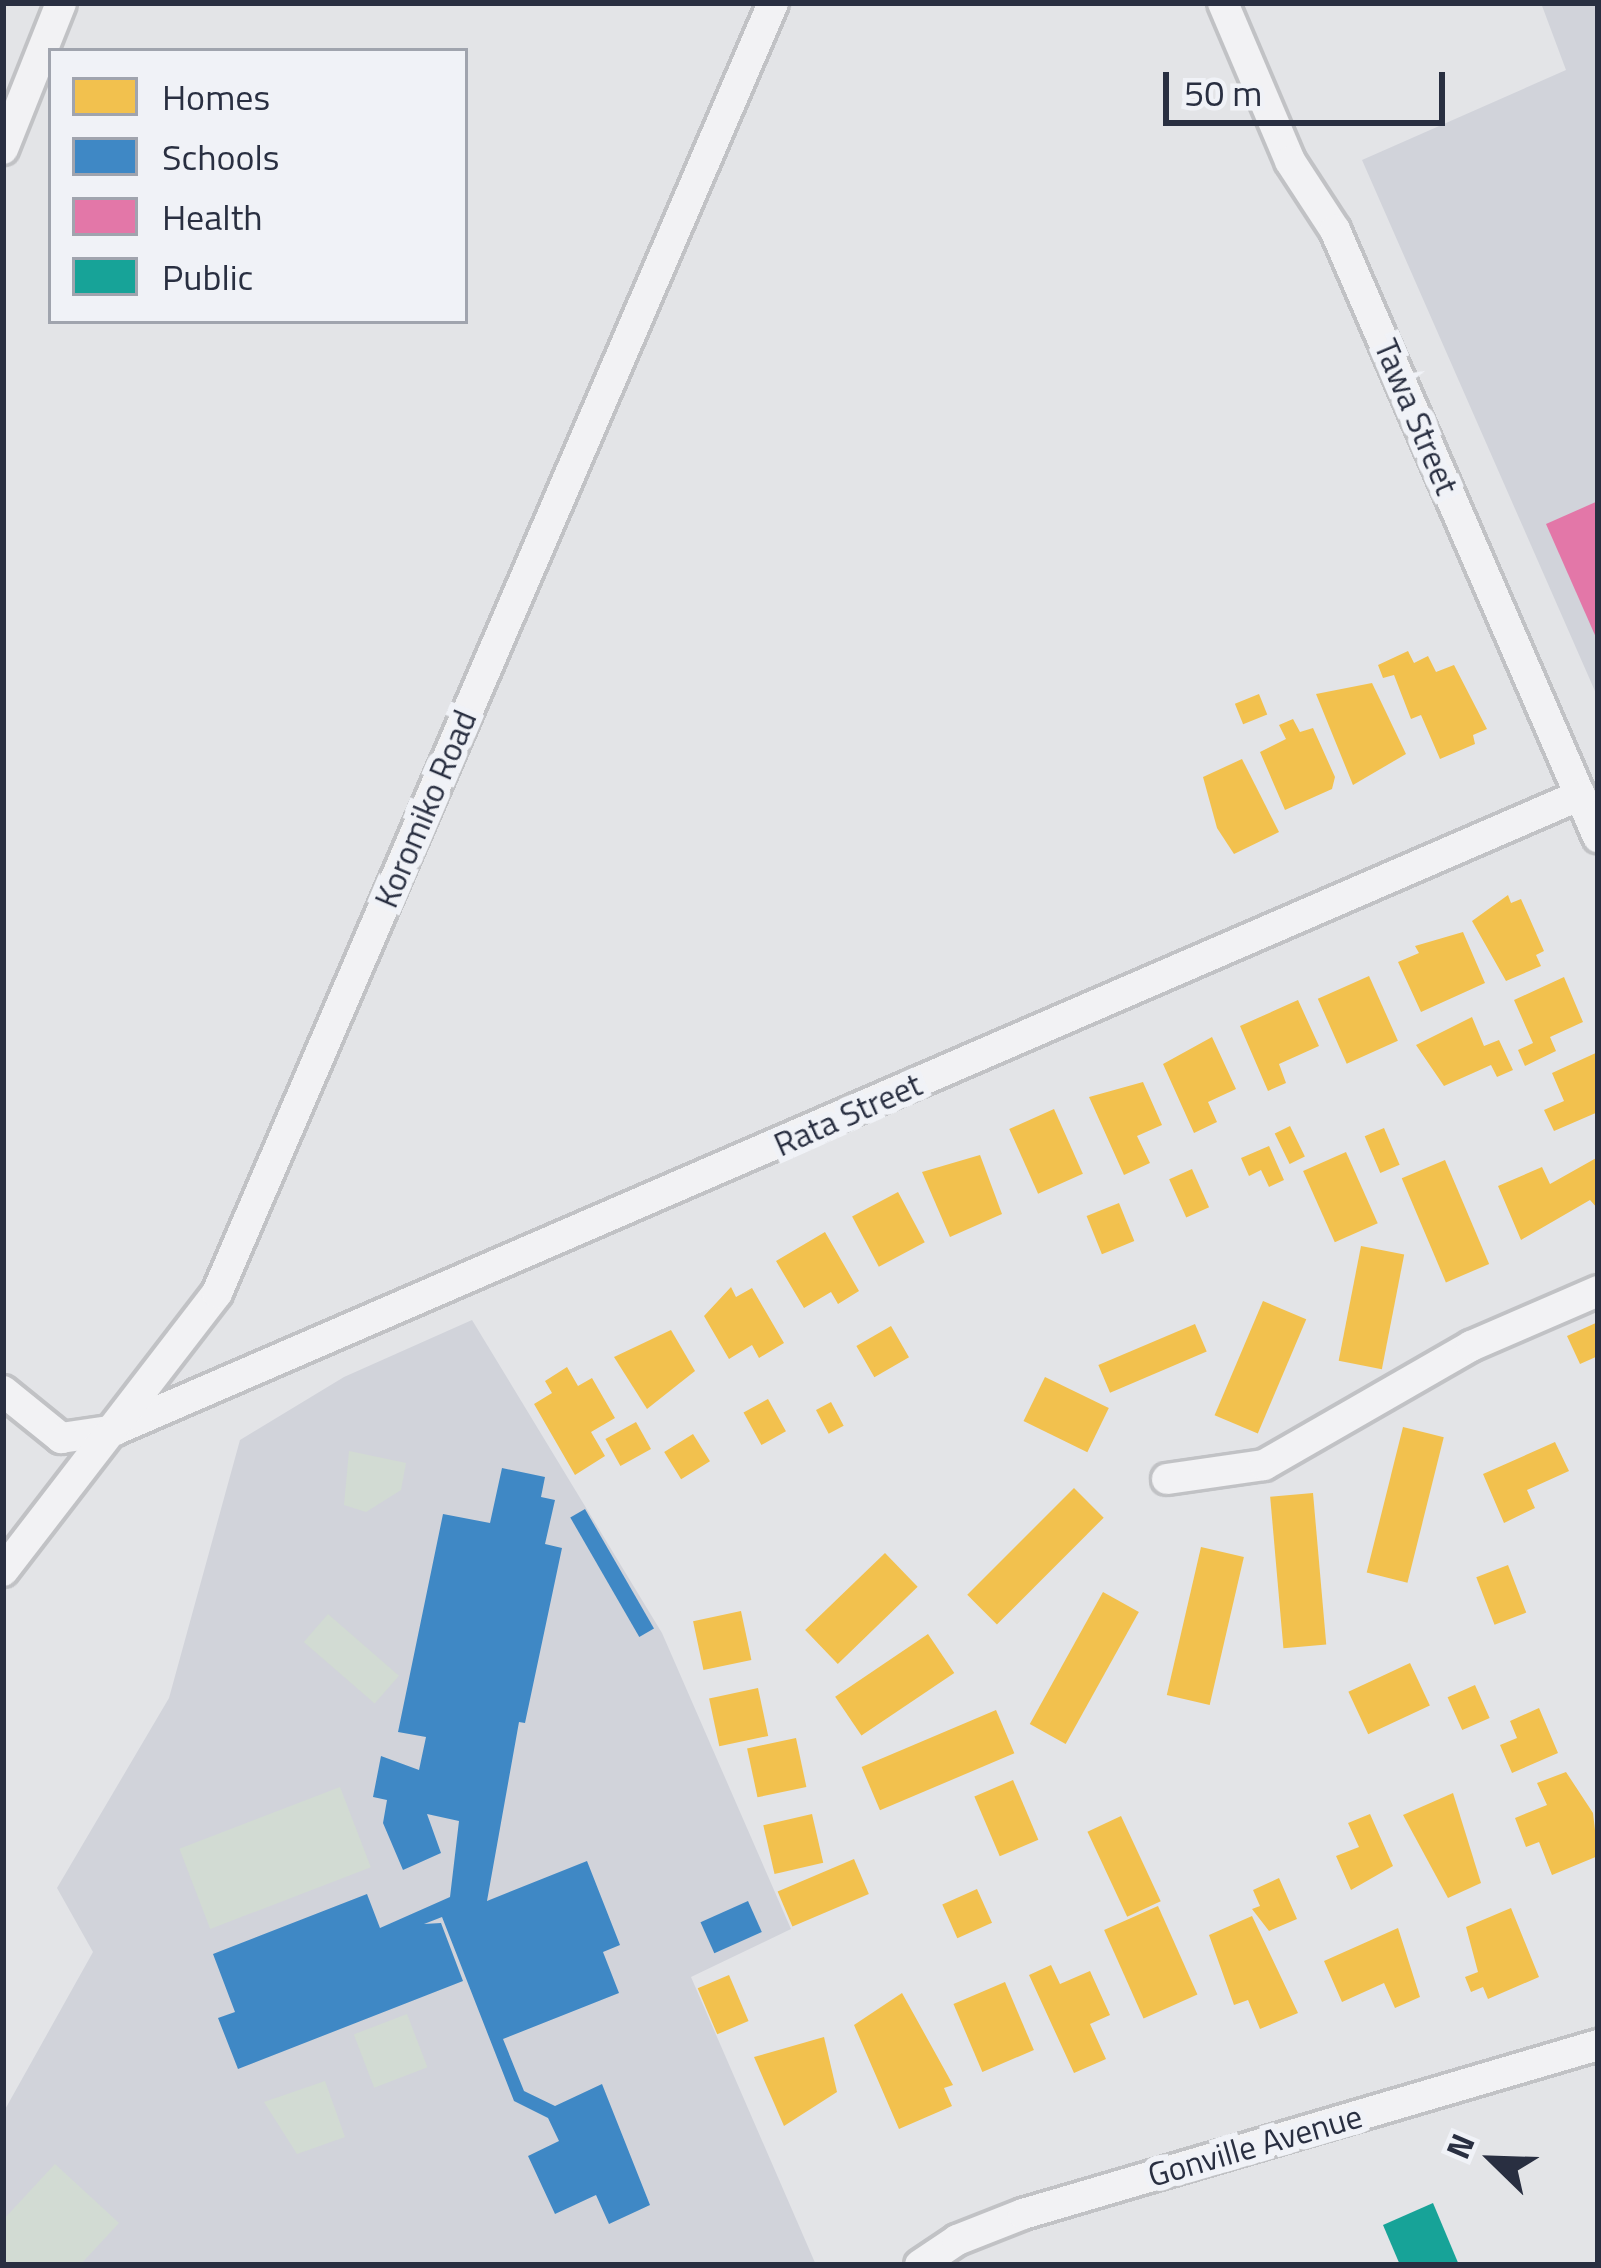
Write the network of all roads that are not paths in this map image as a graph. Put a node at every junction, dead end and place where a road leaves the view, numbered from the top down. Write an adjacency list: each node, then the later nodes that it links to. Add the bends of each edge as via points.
1 (62, 3): 4 (street)
2 (773, 3): 9 (street, Koromiko Road, via 217,1293)
3 (1223, 3): 5 (street, Tawa Street, via 1290,161 1335,230)
4 (6, 133)
5 (1580, 795): 6 (street, Tawa Street); 9 (street, Rata Street)
6 (1598, 837)
7 (1598, 1291): 10 (street, via 1471,1346 1264,1465)
8 (3, 1391): 9 (street, via 61,1438)
9 (115, 1430): 11 (street, Koromiko Road)
10 (1167, 1479)
11 (3, 1571)
12 (1598, 2045): 13 (street, Gonville Avenue, via 1023,2214)
13 (920, 2265)

